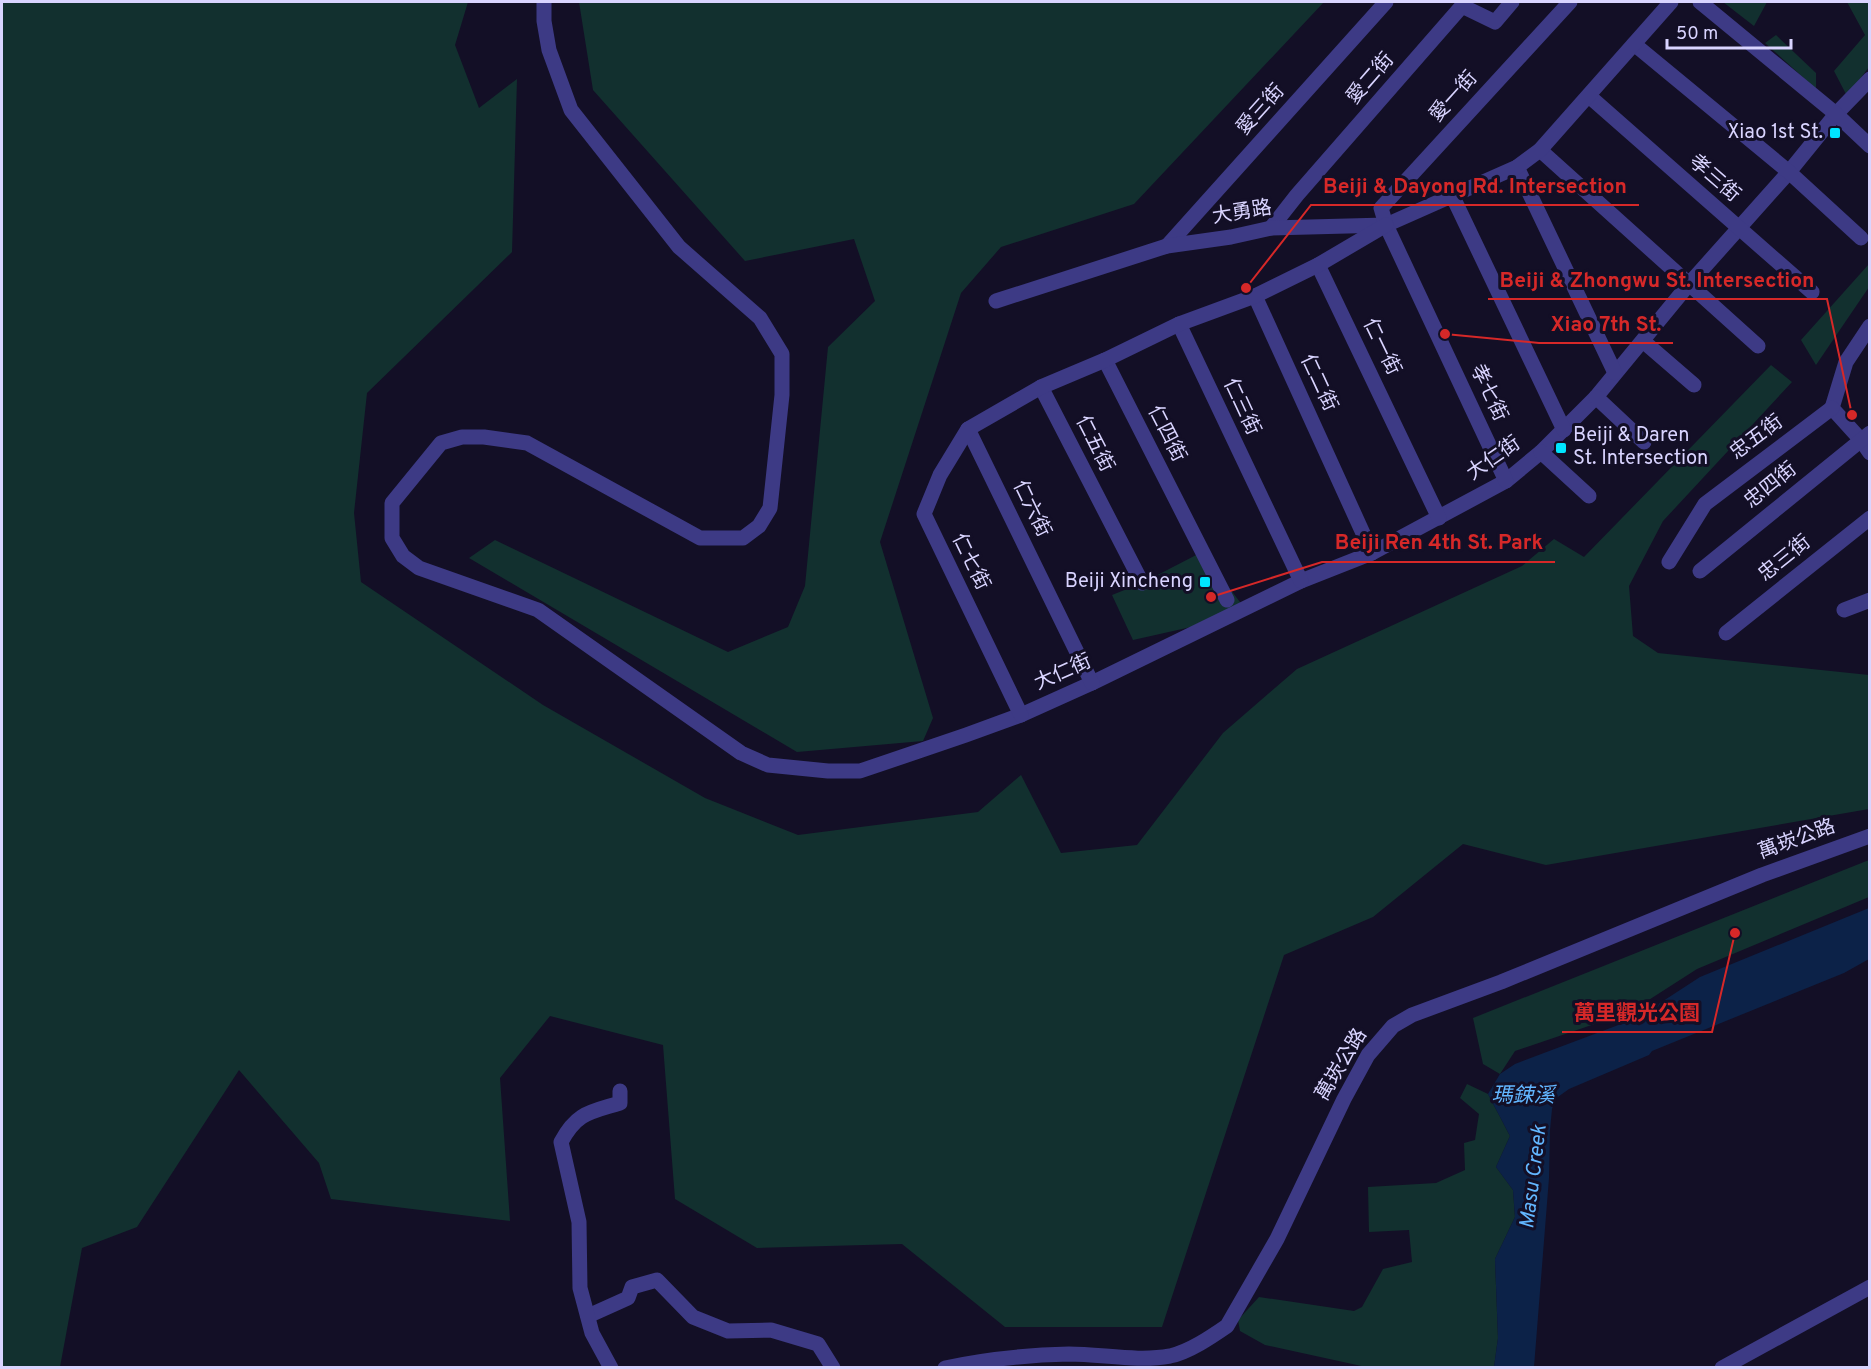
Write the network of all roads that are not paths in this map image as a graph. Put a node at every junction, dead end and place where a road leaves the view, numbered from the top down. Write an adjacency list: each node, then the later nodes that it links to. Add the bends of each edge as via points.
1 (544, 2): 55 (street, 大仁街, via 549,50 571,110 679,247 760,318 782,354 782,395 770,508 759,526 743,538 700,538 527,443 462,437 441,443 392,502 392,538 403,556 419,568 538,610 741,753 768,765 860,771)
2 (1386, 2): 20 (street, 愛三街)
3 (1512, 2): 17 (street, 愛二街, via 1496,22 1462,6)
4 (1570, 2): 16 (street, 愛一街, via 1381,208)
5 (1671, 2): 7 (street, 大勇路)
6 (1700, 2): 10 (street)
7 (1634, 44): 9 (street, 大勇路); 14 (street)
8 (1869, 79): 10 (street, 大仁街)
9 (1588, 96): 12 (street, 大勇路); 18 (street, 孝三街)
10 (1836, 114): 11 (street); 14 (street, 大仁街)
11 (1869, 146)
12 (1540, 150): 13 (street, 大勇路); 22 (street)
13 (1517, 166): 15 (street, 大勇路); 31 (street)
14 (1789, 172): 18 (street, 大仁街); 19 (street)
15 (1452, 195): 16 (street, 大勇路); 37 (street)
16 (1386, 225): 17 (street, 大勇路); 21 (street); 41 (street, 孝七街)
17 (1271, 228): 20 (street, 大勇路)
18 (1738, 228): 22 (street, 大仁街); 23 (street, 孝三街)
19 (1861, 237)
20 (1167, 246): 25 (street, 大勇路)
21 (1318, 265): 24 (street); 43 (street, 仁一街)
22 (1689, 284): 28 (street, 大仁街); 29 (street)
23 (1812, 292)
24 (1254, 296): 26 (street); 45 (street, 仁二街)
25 (996, 301)
26 (1179, 324): 30 (street); 48 (street, 仁三街)
27 (1869, 326): 35 (street, via 1846,362)
28 (1643, 341): 31 (street, 大仁街); 32 (street)
29 (1758, 346)
30 (1105, 360): 33 (street); 50 (street, 仁四街)
31 (1614, 373): 34 (street, 大仁街)
32 (1694, 385)
33 (1041, 387): 36 (street); 49 (street, 仁五街)
34 (1596, 397): 37 (street, 大仁街); 38 (street)
35 (1832, 408): 39 (street); 46 (street, 忠五街, via 1705,504)
36 (968, 429): 54 (street, 仁六街); 55 (street, 仁七街, via 940,475 924,514)
37 (1564, 430): 40 (street, 大仁街)
38 (1644, 442)
39 (1867, 442): 47 (street, 忠四街)
40 (1541, 452): 41 (street, 大仁街); 42 (street)
41 (1506, 482): 43 (street, 大仁街)
42 (1588, 496)
43 (1439, 518): 45 (street, 大仁街)
44 (1869, 518): 53 (street, 忠三街)
45 (1372, 553): 48 (street, 大仁街)
46 (1669, 562)
47 (1700, 571)
48 (1301, 581): 54 (street, 大仁街)
49 (1142, 583)
50 (1227, 600)
51 (1869, 600): 52 (street)
52 (1844, 610)
53 (1726, 633)
54 (1092, 683): 55 (street, 大仁街)
55 (1021, 715)
56 (1869, 836): 60 (street, 萬崁公路, via 1762,875 1393,1026 1368,1055 1277,1239 1227,1326 1214,1335 1171,1356 1069,1354)
57 (620, 1090): 59 (street, via 620,1103 584,1115 570,1126 561,1142 579,1222 580,1288)
58 (1869, 1287): 64 (street)
59 (588, 1316): 61 (street, via 592,1333); 62 (street, via 628,1298 632,1287 657,1280 693,1317 728,1331 771,1330 818,1344)
60 (974, 1365): 63 (street, 萬崁公路)
61 (611, 1368)
62 (833, 1368)
63 (945, 1368)
64 (1722, 1368)

